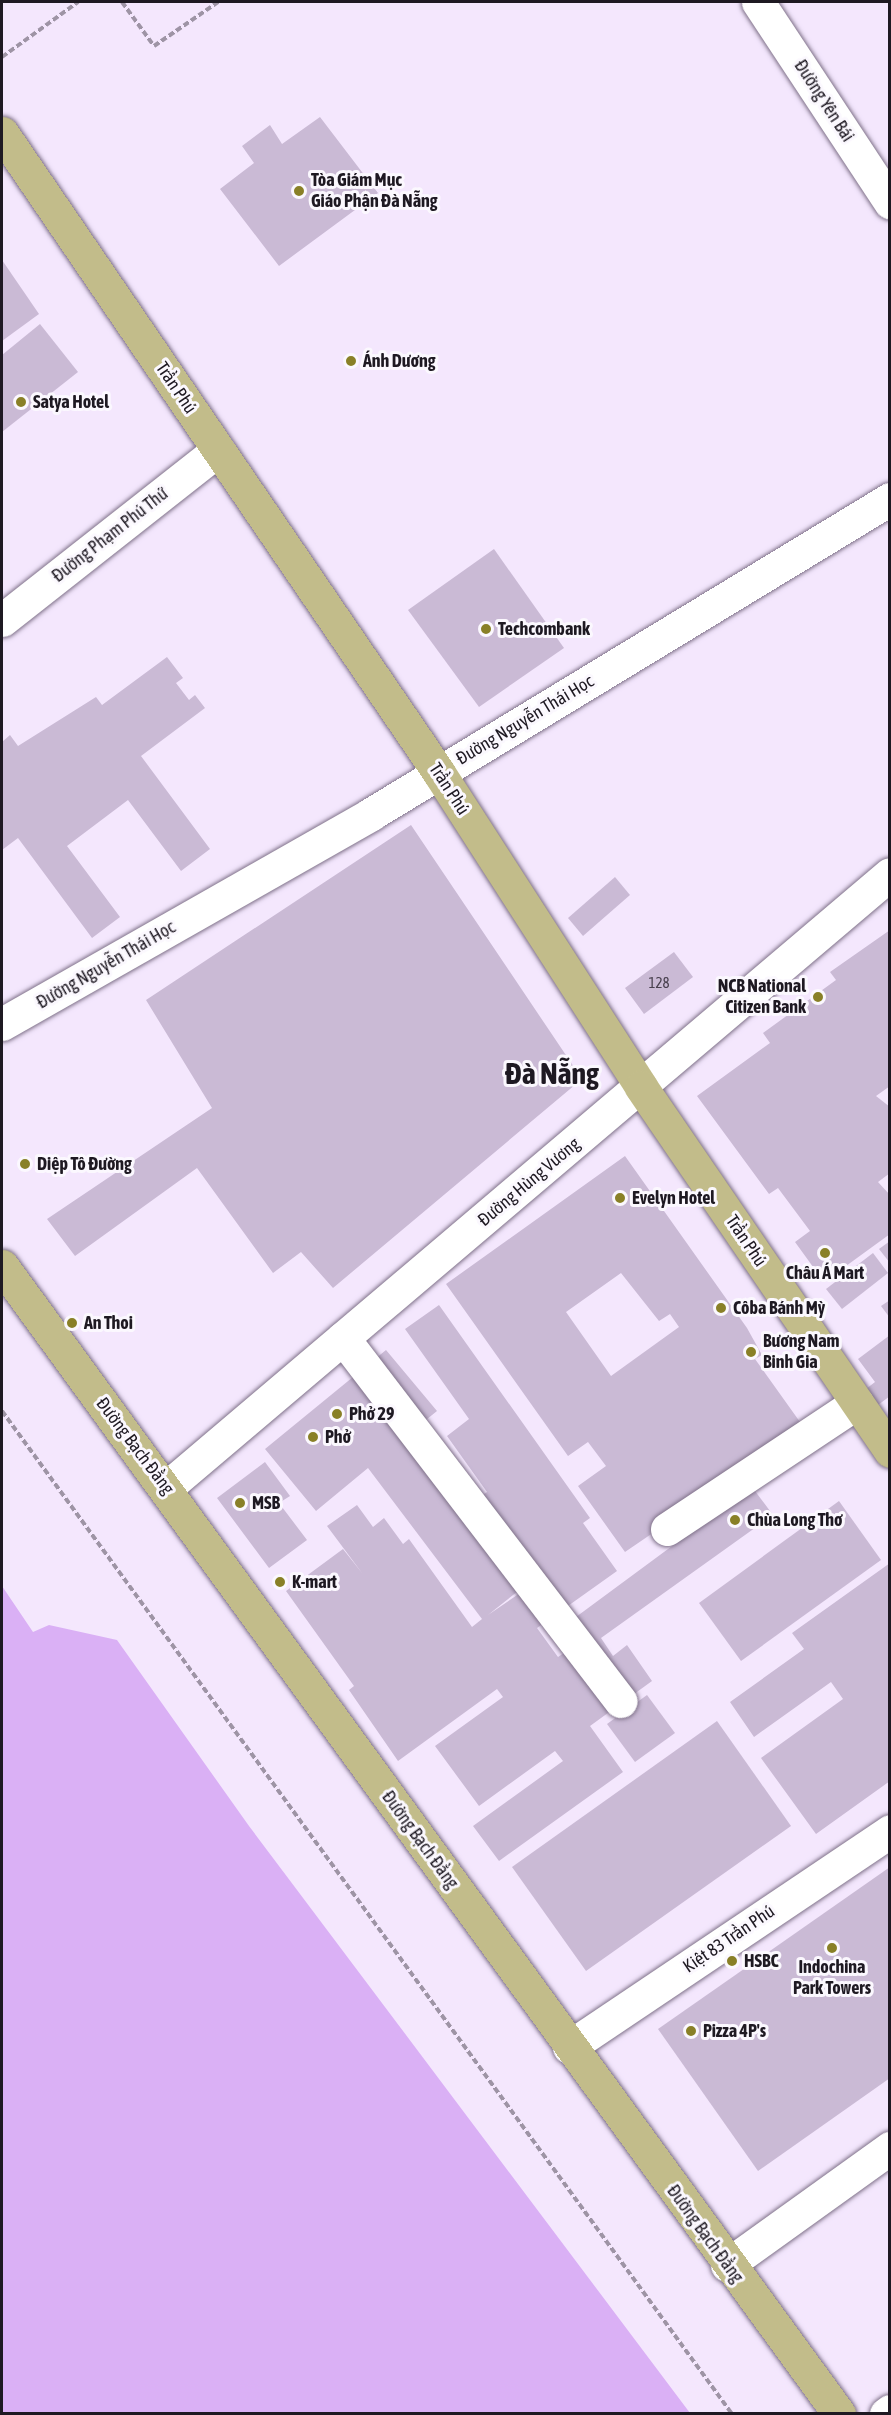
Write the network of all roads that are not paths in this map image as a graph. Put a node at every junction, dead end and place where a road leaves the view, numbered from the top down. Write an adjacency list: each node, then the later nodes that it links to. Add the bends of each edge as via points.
1 (764, 4): 3 (street, Đường Yên Bái)
2 (2, 133): 4 (main road, Trần Phú)
3 (890, 202)
4 (218, 450): 6 (street, Đường Phạm Phú Thứ); 7 (main road, Trần Phú)
5 (890, 499): 7 (street, Đường Nguyễn Thái Học)
6 (2, 620)
7 (439, 772): 9 (street, Đường Nguyễn Thái Học); 10 (main road, Trần Phú)
8 (890, 874): 10 (street, Đường Hùng Vương)
9 (2, 1024)
10 (641, 1088): 12 (street, Đường Hùng Vương); 13 (main road, Trần Phú)
11 (2, 1266): 15 (main road, Đường Bạch Đằng)
12 (343, 1338): 15 (street, Đường Hùng Vương); 17 (street)
13 (856, 1403): 14 (main road, Trần Phú); 16 (street)
14 (890, 1451)
15 (166, 1488): 19 (main road, Đường Bạch Đằng)
16 (667, 1529)
17 (621, 1701)
18 (890, 1831): 19 (street, Kiệt 83 Trần Phú)
19 (569, 2047): 21 (main road, Đường Bạch Đằng)
20 (890, 2148): 21 (street)
21 (727, 2265): 23 (main road, Đường Bạch Đằng)
22 (890, 2411): 24 (street)
23 (839, 2414)
24 (886, 2414)

